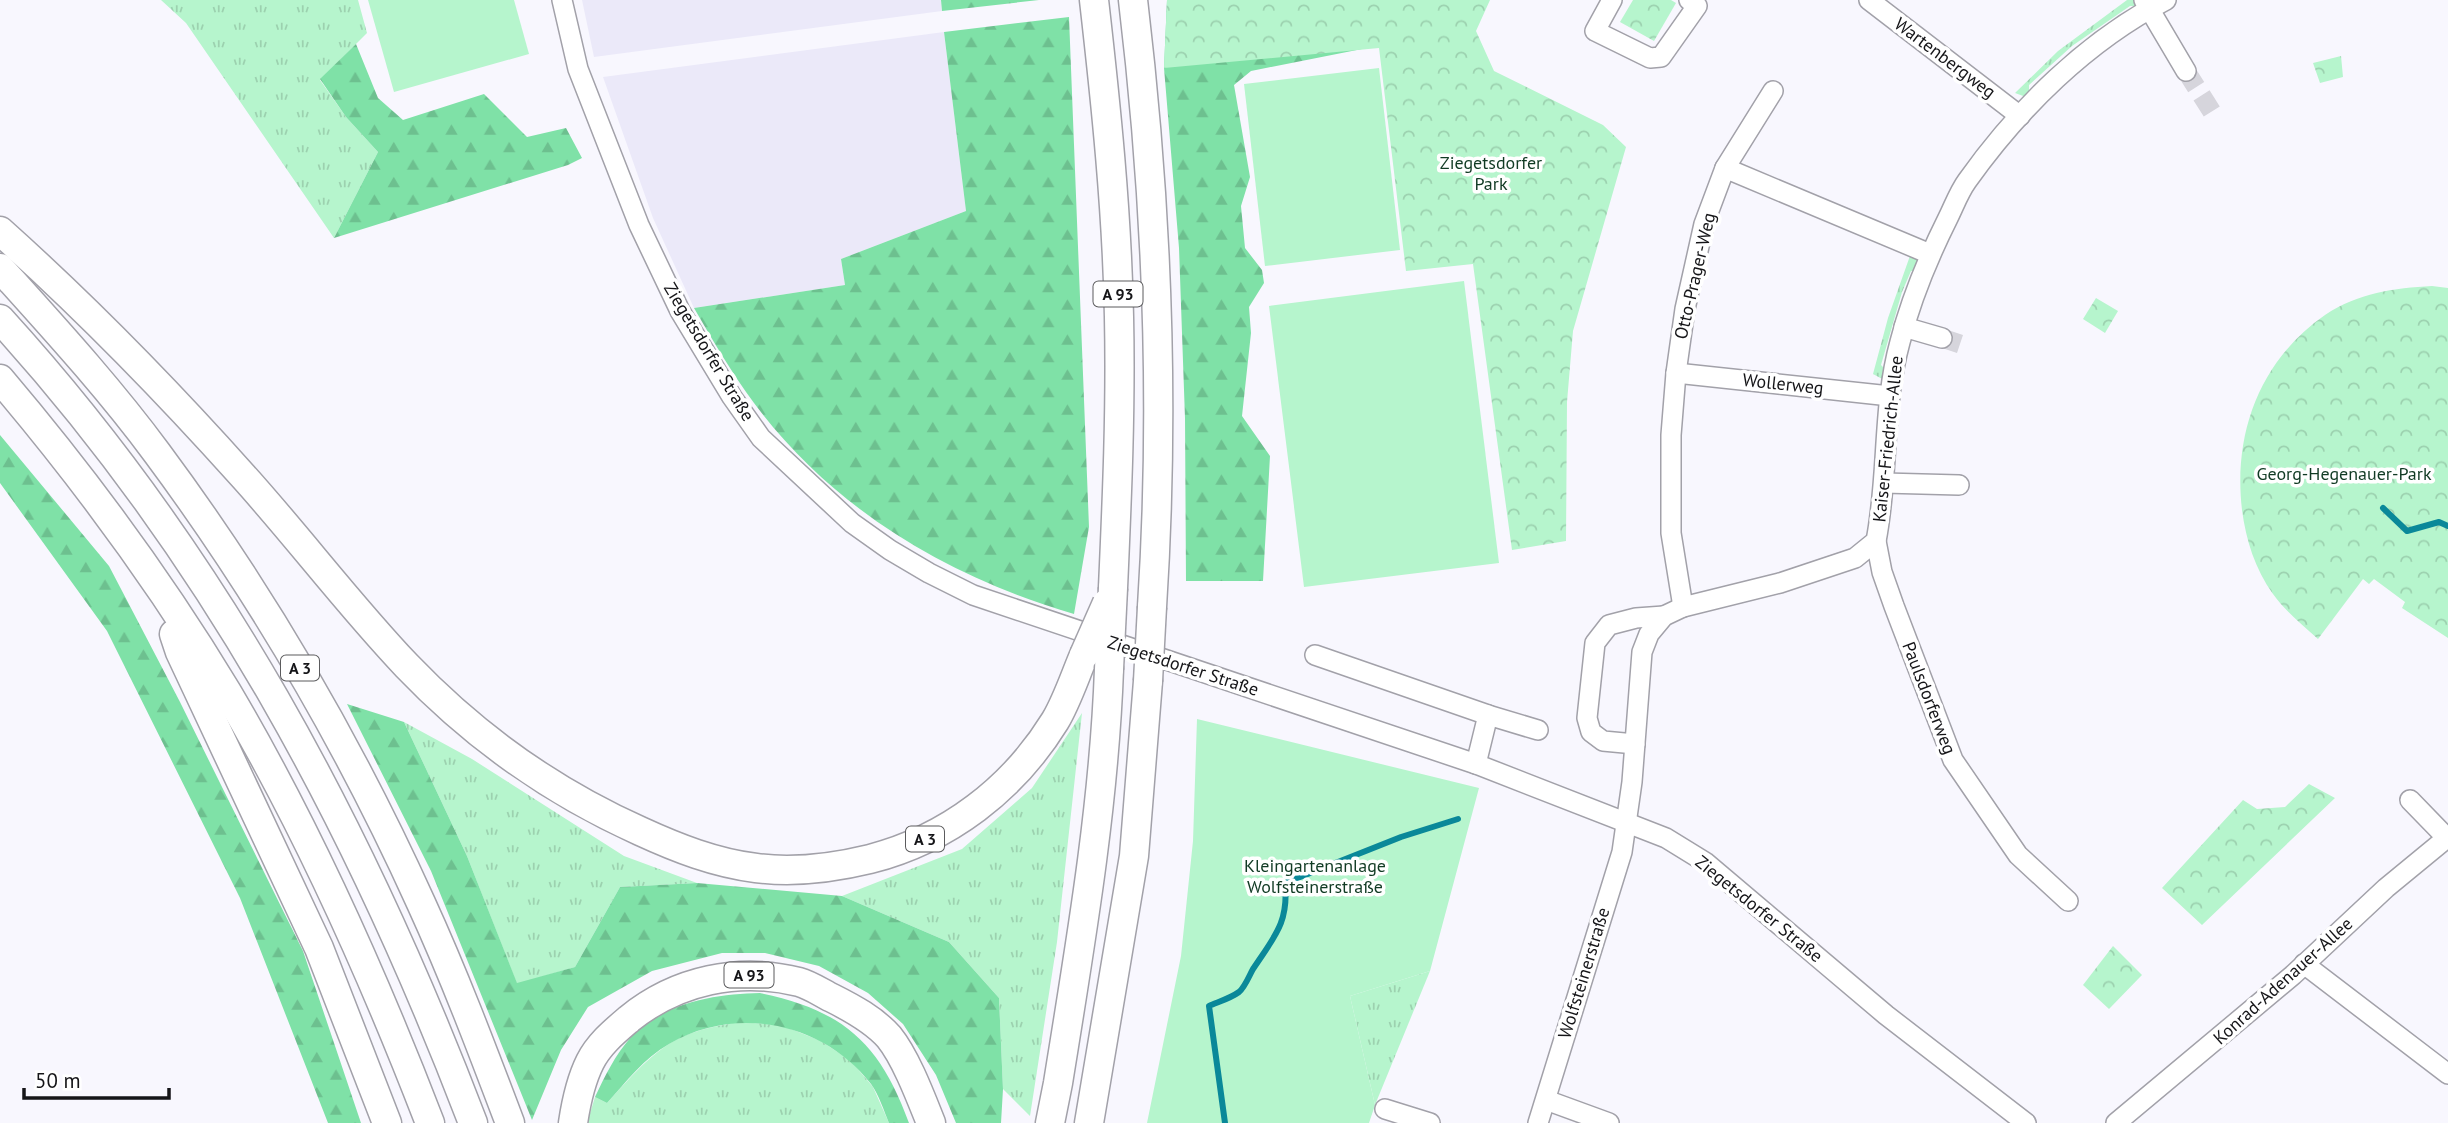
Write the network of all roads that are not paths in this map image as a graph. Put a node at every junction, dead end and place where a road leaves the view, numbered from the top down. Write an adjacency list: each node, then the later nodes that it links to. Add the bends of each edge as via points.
1 (562, 0): 34 (street, Ziegetsdorfer Straße, via 578,69 610,154 680,311 761,438 852,523 890,550 973,595)
2 (1094, 0): 27 (highway, A 93, via 1110,141 1119,315)
3 (1133, 0): 9 (highway, A 93)
4 (1148, 0): 9 (highway, A 93)
5 (1612, 0): 6 (street, via 1595,31 1650,58 1661,57 1697,6)
6 (1689, 0)
7 (1869, 0): 12 (street, Wartenbergweg)
8 (2153, 3): 10 (street); 12 (street, Kaiser-Friedrich-Allee, via 2066,69)
9 (1141, 69): 40 (highway, A 93, bridge, via 1157,321 1159,422 1152,607 1134,856)
10 (2186, 71)
11 (1773, 91): 13 (street, Otto-Prager-Weg)
12 (2020, 116): 15 (street, Kaiser-Friedrich-Allee, via 1966,182)
13 (1725, 168): 15 (street); 20 (street, Otto-Prager-Weg, via 1704,224)
14 (0, 231): 27 (highway, A 3, bridge, via 64,288 159,385 408,667 452,708 557,788 682,850 756,868 800,870 842,866 936,835 978,808 1014,774 1056,720)
15 (1930, 254): 18 (street, Kaiser-Friedrich-Allee)
16 (0, 268): 47 (highway, A 3, via 102,382 157,453 298,663 369,793 421,903)
17 (0, 320): 46 (highway, A 3, via 105,444 162,520 280,705 397,935)
18 (1904, 327): 19 (street); 22 (street, Kaiser-Friedrich-Allee)
19 (1942, 338)
20 (1676, 373): 22 (street, Wollerweg); 28 (street, Otto-Prager-Weg, via 1671,533)
21 (0, 379): 26 (highway)
22 (1890, 396): 23 (street, Kaiser-Friedrich-Allee)
23 (1884, 483): 24 (street); 25 (street, Kaiser-Friedrich-Allee)
24 (1959, 485)
25 (1876, 541): 28 (street, Kaiser-Friedrich-Allee, via 1855,558); 38 (street, Paulsdorferweg, via 1882,572 1953,760 2018,855)
26 (158, 584): 44 (highway, via 180,652 319,948); 45 (highway, via 226,691 308,842 363,959)
27 (1113, 588): 50 (highway, A 93, bridge, via 1097,828)
28 (1683, 607): 29 (street, Kaiser-Friedrich-Allee)
29 (1664, 616): 33 (street, via 1642,652); 33 (street, via 1609,625 1595,643 1587,718 1591,732 1603,741)
30 (1315, 655): 31 (street)
31 (1488, 715): 32 (street); 34 (street)
32 (1538, 730)
33 (1635, 744): 36 (street)
34 (1476, 764): 36 (street, Ziegetsdorfer Straße)
35 (2410, 800): 37 (street)
36 (1626, 822): 42 (street, Wolfsteinerstraße, via 1622,852); 56 (street, Ziegetsdorfer Straße, via 1666,838 1705,862 1886,1015)
37 (2447, 838): 39 (street, Konrad-Adenauer-Allee)
38 (2068, 901)
39 (2304, 964): 41 (street); 57 (street, Konrad-Adenauer-Allee)
40 (1099, 1072): 51 (highway, A 93); 52 (highway, A 93)
41 (2448, 1074)
42 (1546, 1100): 54 (street, Wolfsteinerstraße); 55 (street)
43 (1385, 1109): 53 (street)
44 (387, 1123)
45 (430, 1123)
46 (473, 1123)
47 (510, 1123)
48 (573, 1123): 49 (highway, A 93, via 590,1061 610,1034 649,1003 685,986 756,975 801,982 855,1010 889,1037)
49 (931, 1123)
50 (1050, 1123)
51 (1089, 1123)
52 (1103, 1123)
53 (1430, 1123)
54 (1538, 1123)
55 (1609, 1123)
56 (2026, 1123)
57 (2116, 1123)

